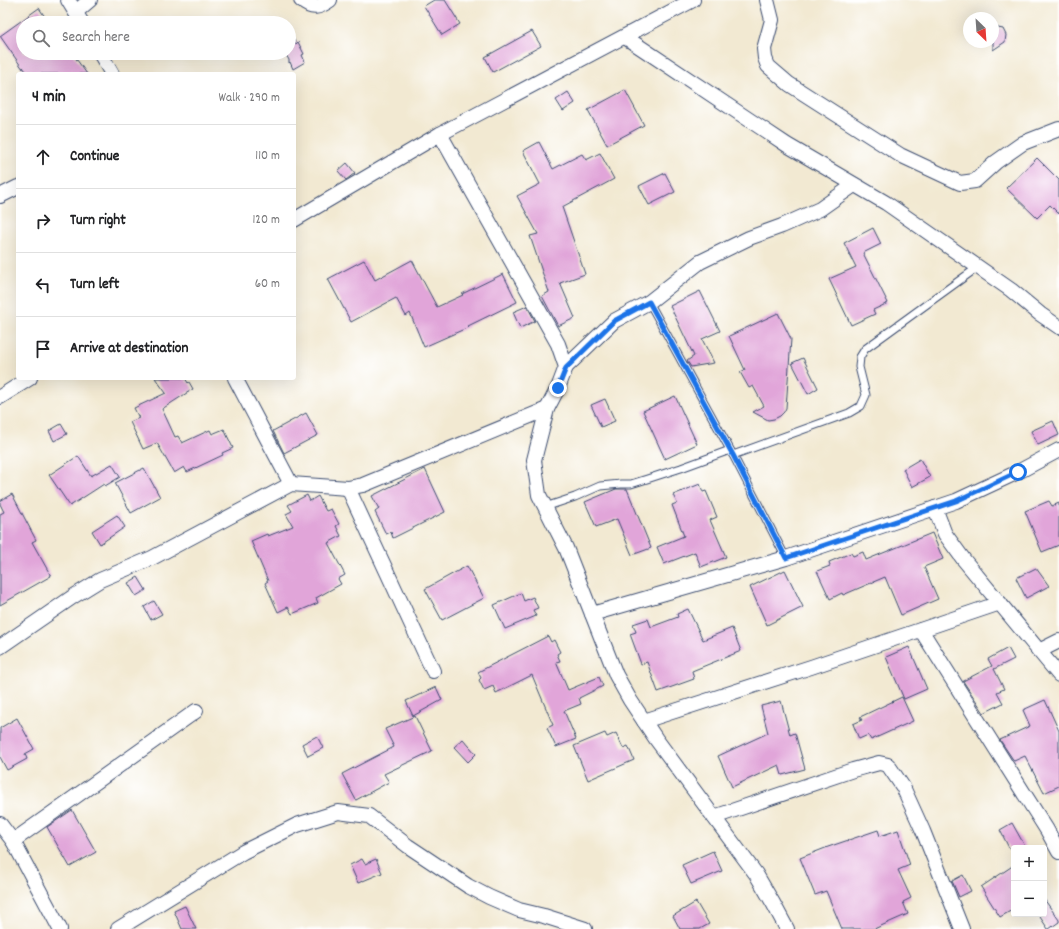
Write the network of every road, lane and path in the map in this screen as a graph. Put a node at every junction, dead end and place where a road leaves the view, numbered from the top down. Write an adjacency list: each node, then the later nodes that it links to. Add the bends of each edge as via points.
1 (90, 0): 6 (street)
2 (301, 0): 3 (street, via 307,6 314,7 324,5)
3 (330, 0)
4 (693, 0): 7 (street)
5 (767, 0): 10 (street, via 772,20 764,49 768,66 789,84 900,155 960,183 975,181 1023,143)
6 (75, 12)
7 (625, 37): 11 (street); 12 (street, via 787,145)
8 (104, 60): 9 (street)
9 (111, 72)
10 (1059, 129)
11 (440, 134): 15 (street); 19 (street, via 558,344)
12 (854, 185): 16 (street, via 886,203); 17 (street, via 820,209 749,238 700,262)
13 (16, 188): 14 (street)
14 (0, 196)
15 (296, 219)
16 (978, 268): 18 (street); 25 (lane, via 865,349 858,367 866,395 861,406 849,413)
17 (649, 302): 19 (street, via 614,321); 25 (lane)
18 (1059, 327)
19 (566, 368): 23 (street)
20 (27, 380): 22 (street)
21 (236, 380): 26 (street)
22 (0, 397)
23 (547, 409): 27 (street, via 363,485); 28 (street, via 534,460 539,495)
24 (1059, 450): 29 (street, via 1018,472)
25 (731, 453): 28 (lane, via 631,484 600,486); 30 (lane)
26 (291, 484): 27 (street); 35 (street, via 152,558 100,580)
27 (348, 488): 37 (street)
28 (545, 506): 32 (street, via 566,548)
29 (935, 508): 30 (street); 31 (street, via 945,534)
30 (786, 558): 32 (street)
31 (1000, 603): 33 (street); 36 (street)
32 (592, 614): 40 (street, via 616,675)
33 (921, 630): 40 (street); 44 (street)
34 (1059, 641): 36 (street)
35 (0, 647)
36 (1039, 651): 38 (street)
37 (433, 671)
38 (1059, 675)
39 (196, 711): 43 (street)
40 (644, 721): 41 (street)
41 (714, 817): 48 (street, via 756,874); 49 (street, via 853,770 879,763 888,765 903,787 923,831)
42 (0, 824): 43 (street)
43 (13, 841): 45 (street)
44 (1059, 852)
45 (60, 929)
46 (118, 929): 47 (street, via 243,852 297,825 338,812 369,816 408,846 489,897 520,910)
47 (585, 929)
48 (787, 929)
49 (962, 929)

